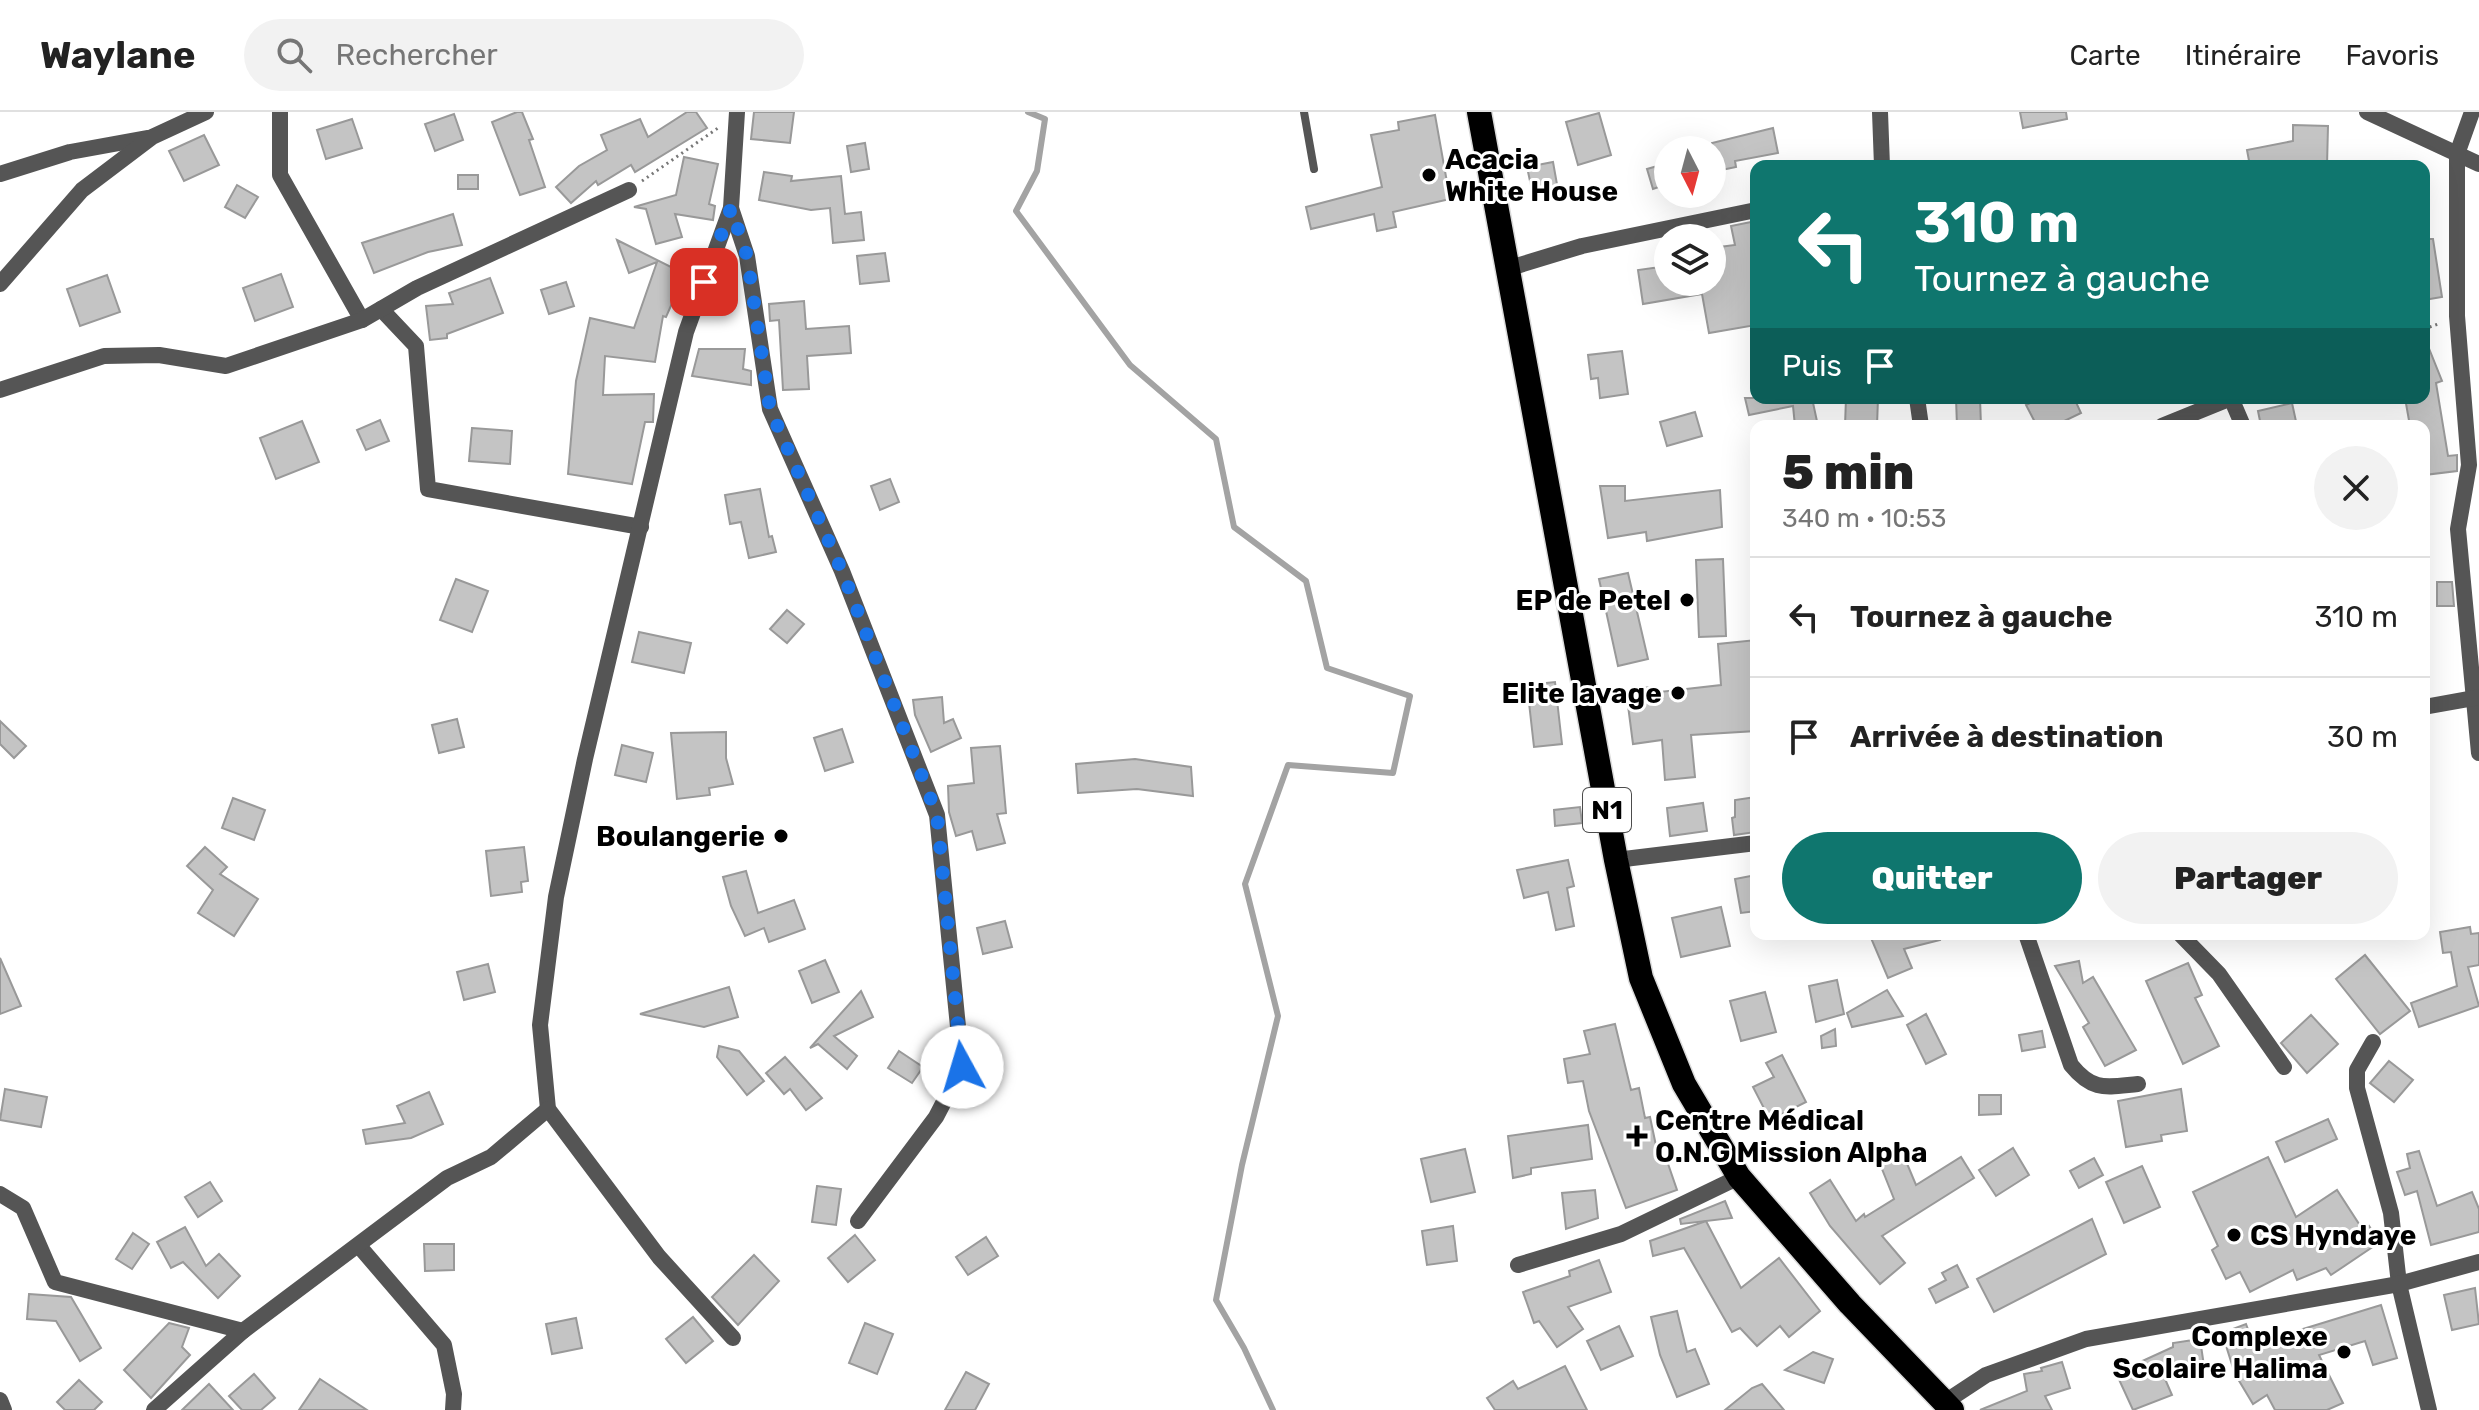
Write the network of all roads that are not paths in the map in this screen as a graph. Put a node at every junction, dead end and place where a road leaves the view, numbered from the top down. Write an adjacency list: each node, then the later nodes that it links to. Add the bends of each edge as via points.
1 (206, 112): 9 (street)
2 (280, 112): 21 (street, via 280,175)
3 (1304, 112): 13 (lane)
4 (1479, 112): 18 (highway, N1)
5 (1880, 112): 11 (street)
6 (2367, 112): 10 (street)
7 (2472, 112): 10 (street)
8 (737, 113): 16 (street)
9 (152, 137): 14 (street, via 70,152); 19 (street, via 82,190)
10 (2457, 154): 12 (street); 26 (street, via 2457,316 2469,465 2458,529)
11 (1882, 160)
12 (2479, 164)
13 (1314, 169)
14 (0, 174)
15 (629, 190): 20 (street)
16 (731, 208): 25 (street, via 686,332); 39 (street, via 747,256 770,409 842,571 937,815 962,1067 936,1117)
17 (1750, 211): 18 (street, via 1582,246)
18 (1510, 268): 30 (highway, N1)
19 (0, 284)
20 (381, 309): 21 (street); 25 (street, via 416,346 428,489)
21 (362, 320): 22 (street, via 226,366 159,355 104,356)
22 (0, 390)
23 (2216, 404): 24 (street)
24 (2177, 420)
25 (641, 527): 36 (street, via 556,897 540,1025)
26 (2476, 697): 27 (street); 28 (street)
27 (2430, 706)
28 (2479, 753)
29 (1750, 844): 30 (street)
30 (1616, 860): 37 (highway, N1, via 1641,978 1684,1084)
31 (2028, 940): 35 (street, via 2071,1065 2085,1083)
32 (2186, 940): 34 (street, via 2219,974)
33 (2373, 1042): 43 (street, via 2357,1070 2357,1088 2391,1213)
34 (2284, 1067)
35 (2138, 1084)
36 (548, 1109): 40 (street, via 491,1157 447,1178); 45 (street, via 659,1257)
37 (1739, 1177): 42 (street, via 1621,1234); 47 (highway, N1, via 1850,1304)
38 (0, 1194): 44 (street, via 23,1208 55,1282)
39 (858, 1221)
40 (359, 1246): 44 (street); 50 (street, via 444,1345)
41 (2479, 1262): 43 (street)
42 (1518, 1265)
43 (2399, 1284): 47 (street, via 2086,1339 1986,1375); 51 (street)
44 (243, 1331): 49 (street)
45 (733, 1338)
46 (0, 1400): 48 (street)
47 (1949, 1406)
48 (4, 1410)
49 (154, 1410)
50 (453, 1410)
51 (2429, 1410)

